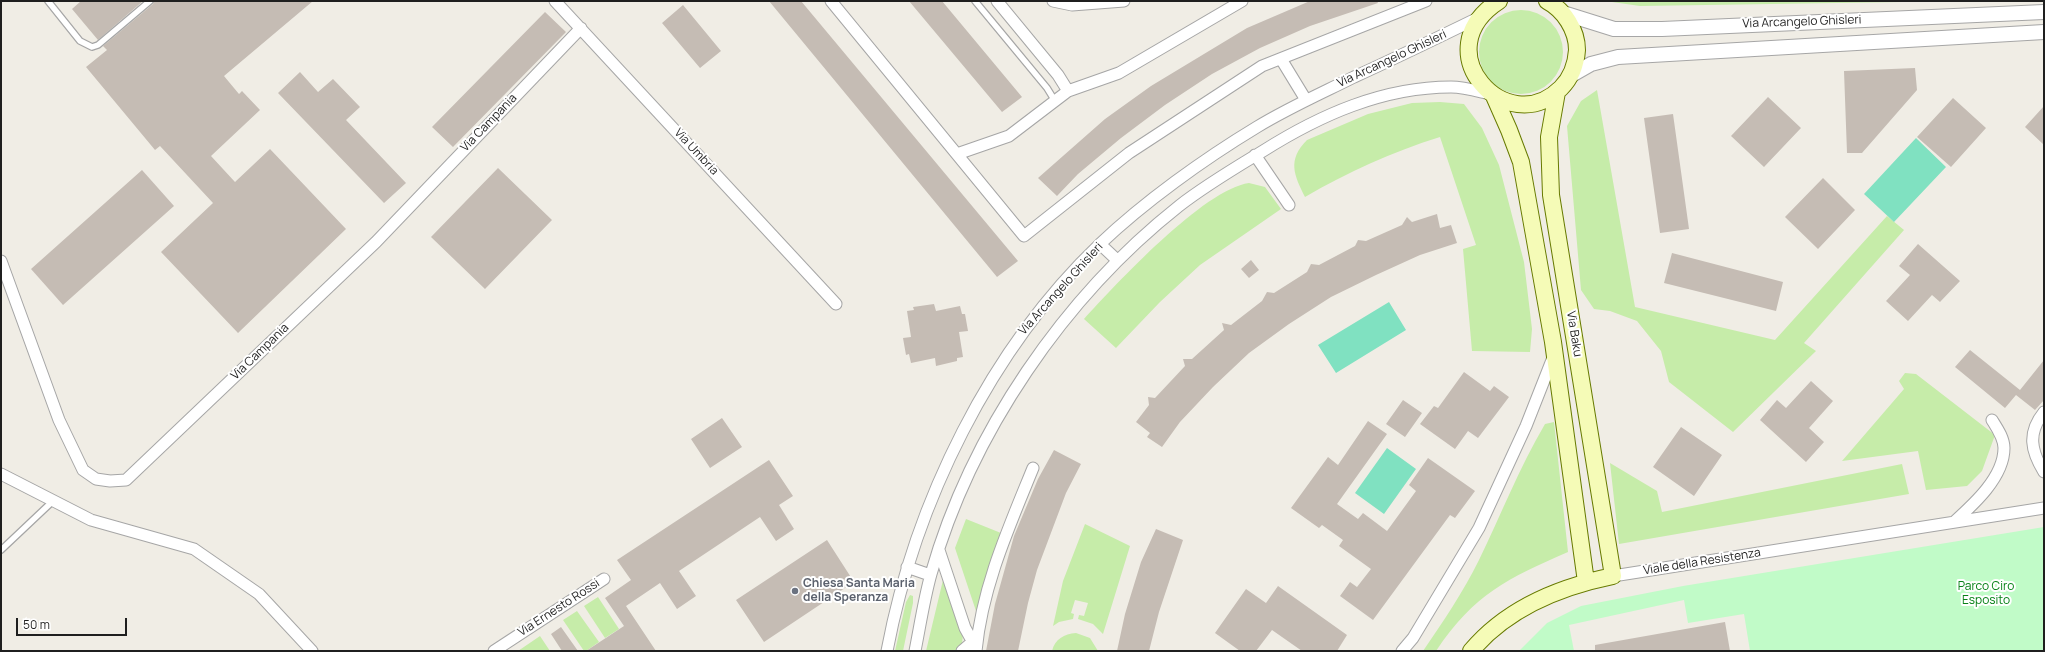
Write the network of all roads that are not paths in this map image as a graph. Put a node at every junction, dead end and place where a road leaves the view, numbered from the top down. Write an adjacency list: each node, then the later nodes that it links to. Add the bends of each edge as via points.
1 (48, 1): 2 (lane, via 80,41 92,47 98,45)
2 (150, 1)
3 (555, 1): 17 (street, Via Umbria)
4 (831, 1): 26 (street)
5 (975, 1): 25 (lane, via 1047,88)
6 (998, 1): 21 (street)
7 (1053, 1): 8 (street, via 1072,4)
8 (1124, 1)
9 (1242, 1): 21 (street, via 1119,73)
10 (1426, 1): 19 (street)
11 (1482, 1): 16 (main road)
12 (1499, 1): 16 (main road)
13 (1548, 1): 15 (main road)
14 (2044, 12): 15 (street, Via Arcangelo Ghisleri, via 1628,29 1614,29)
15 (1563, 13): 20 (main road, via 1574,32 1577,50)
16 (1478, 18): 23 (main road, via 1470,37 1469,58 1476,78); 24 (street, Via Arcangelo Ghisleri)
17 (581, 28): 31 (street, Via Campania, via 376,242 126,480 96,479 83,470 59,420); 32 (street, Via Umbria)
18 (2044, 32): 20 (street, Via Arcangelo Ghisleri, via 1618,57 1592,64)
19 (1281, 59): 24 (street); 26 (street, via 1262,66 1129,153 1024,236)
20 (1570, 76): 22 (main road)
21 (1068, 91): 25 (street)
22 (1557, 92): 23 (main road, via 1529,104 1508,102); 46 (main road, Via Baku, via 1549,137 1551,195)
23 (1492, 95): 27 (street, Via Arcangelo Ghisleri, via 1453,87 1408,90 1378,96 1296,130); 33 (main road, Via Baku, via 1521,162)
24 (1306, 100): 29 (street, Via Arcangelo Ghisleri, via 1201,164)
25 (1055, 102): 26 (street, via 1009,136)
26 (957, 154)
27 (1256, 155): 28 (street); 30 (street, Via Arcangelo Ghisleri, via 1181,205)
28 (1288, 205)
29 (1100, 244): 30 (street); 44 (street, Via Arcangelo Ghisleri, via 1054,293 1017,339 981,398 935,489)
30 (1117, 260): 43 (street, Via Arcangelo Ghisleri, via 1068,315 1037,355 1000,415 964,483)
31 (1, 261)
32 (836, 304)
33 (1554, 354): 48 (main road, Via Baku); 55 (street, Via Baku, via 1526,426 1479,528 1413,638)
34 (2044, 412): 37 (street, via 2033,432 2034,457)
35 (1992, 420): 41 (street, via 2000,432 2004,448 2000,466 1983,496)
36 (1033, 468): 49 (street, via 1004,540 987,595)
37 (2044, 472)
38 (1, 474): 39 (street)
39 (54, 500): 42 (lane); 50 (street, via 91,520 194,549 259,594)
40 (2044, 508): 41 (street, Viale della Resistenza)
41 (1954, 522): 46 (street, Viale della Resistenza)
42 (1, 550)
43 (939, 550): 45 (street, Via Arcangelo Ghisleri); 49 (street, via 965,628)
44 (907, 567): 45 (street); 52 (street, Via Arcangelo Ghisleri)
45 (930, 575): 53 (street, Via Arcangelo Ghisleri)
46 (1613, 576): 48 (main road, Viale della Resistenza)
47 (604, 579): 51 (street, Via Ernesto Rossi)
48 (1586, 582): 56 (main road, Viale della Resistenza, via 1543,596 1501,622 1481,638)
49 (976, 645): 54 (street, via 969,645)
50 (312, 651)
51 (494, 651)
52 (887, 651)
53 (915, 651)
54 (962, 651)
55 (1402, 651)
56 (1471, 651)

